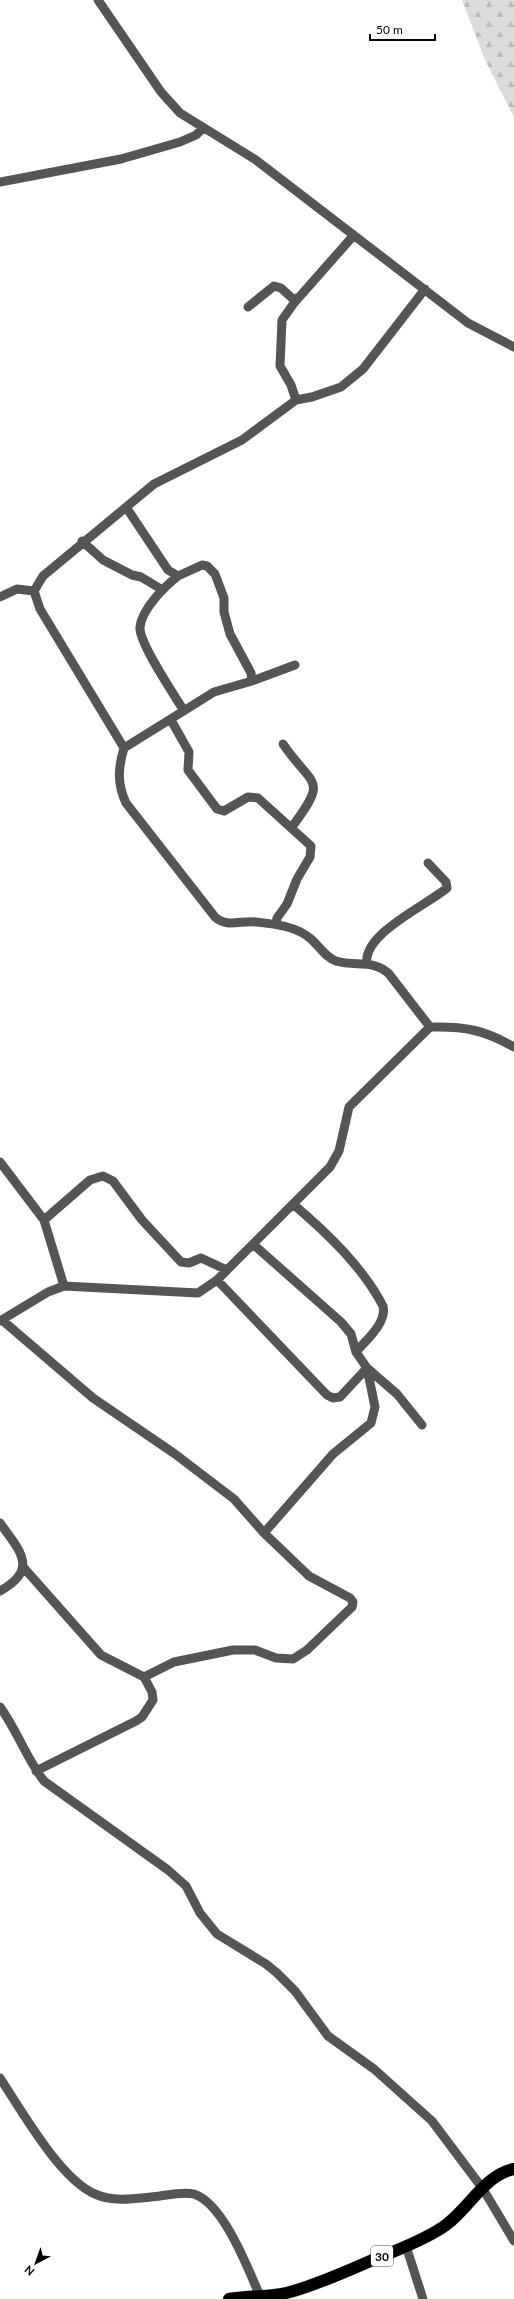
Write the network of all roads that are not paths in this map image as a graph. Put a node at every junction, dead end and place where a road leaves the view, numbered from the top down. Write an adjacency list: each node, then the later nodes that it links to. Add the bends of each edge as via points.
1 (98, 0): 2 (street, via 161,92 180,113)
2 (203, 128): 3 (street, via 180,142 121,159); 4 (street, via 256,160)
3 (0, 182)
4 (354, 235): 5 (street); 6 (street)
5 (424, 289): 8 (street, via 468,323); 9 (street, via 352,380 326,393)
6 (298, 298): 7 (street, via 292,299 281,288 274,286); 9 (street, via 282,320 280,360 281,370 291,385)
7 (248, 307)
8 (514, 347)
9 (296, 400): 10 (street, via 242,440 154,484)
10 (126, 507): 11 (street); 12 (street, via 168,570)
11 (82, 541): 13 (street, via 103,560); 14 (street, via 43,576)
12 (178, 576): 13 (street); 17 (street, via 202,565 207,566 215,574 224,598 224,612 230,634 251,673)
13 (161, 589): 18 (street, via 143,619 140,633)
14 (34, 590): 15 (street, via 17,589); 21 (street, via 40,609)
15 (0, 597)
16 (295, 665): 17 (street)
17 (252, 681): 18 (street, via 214,692)
18 (184, 711): 19 (street)
19 (171, 720): 21 (street); 22 (street, via 187,746 188,770 217,809 224,811 253,796)
20 (283, 744): 22 (street, via 300,768 314,781 314,794)
21 (124, 748): 24 (street, via 119,776 126,803 215,917 224,923 253,921)
22 (292, 827): 24 (street, via 307,840 312,851)
23 (428, 863): 25 (street, via 446,882 447,888 378,938 367,952)
24 (276, 924): 25 (street, via 300,931 335,961)
25 (367, 964): 26 (street, via 389,974)
26 (430, 1027): 27 (street, via 462,1027 488,1034); 29 (street, via 353,1101 346,1114 335,1160)
27 (514, 1047)
28 (0, 1162): 30 (street)
29 (293, 1204): 31 (street); 36 (street, via 325,1231 363,1276 383,1306 381,1322)
30 (44, 1220): 32 (street, via 90,1180 103,1176 113,1182 142,1220 181,1262 189,1263 201,1258); 34 (street)
31 (254, 1244): 32 (street); 36 (street, via 341,1322 351,1334)
32 (227, 1270): 33 (street)
33 (217, 1280): 34 (street, via 203,1291 192,1293); 37 (street, via 327,1395 336,1399 340,1397)
34 (64, 1286): 35 (street, via 48,1292)
35 (1, 1320): 40 (street, via 93,1398 175,1454 234,1499)
36 (356, 1352): 37 (street)
37 (366, 1368): 38 (street, via 400,1398); 40 (street, via 375,1407 372,1423 333,1454)
38 (422, 1425)
39 (0, 1522): 41 (street, via 23,1555)
40 (264, 1533): 43 (street, via 309,1576 350,1598 353,1602 352,1607 307,1650 293,1659 276,1658 255,1650 233,1650 174,1662)
41 (24, 1568): 42 (street, via 12,1583); 43 (street, via 101,1655)
42 (0, 1591)
43 (144, 1677): 45 (street, via 153,1700 142,1717)
44 (0, 1707): 45 (street, via 19,1736)
45 (36, 1771): 48 (street, via 53,1789 186,1886 200,1913 217,1934 277,1973 295,1991 328,2036 374,2069 426,2115)
46 (0, 2078): 51 (street, via 56,2159 93,2194 116,2200 194,2194 212,2207 231,2233)
47 (514, 2169): 48 (highway, 30, via 501,2173)
48 (483, 2189): 49 (street); 50 (highway, 30, via 466,2209 448,2224)
49 (514, 2242)
50 (406, 2246): 51 (highway, 30, via 303,2287); 53 (street)
51 (260, 2296): 52 (highway, 30)
52 (229, 2299)
53 (423, 2299)

